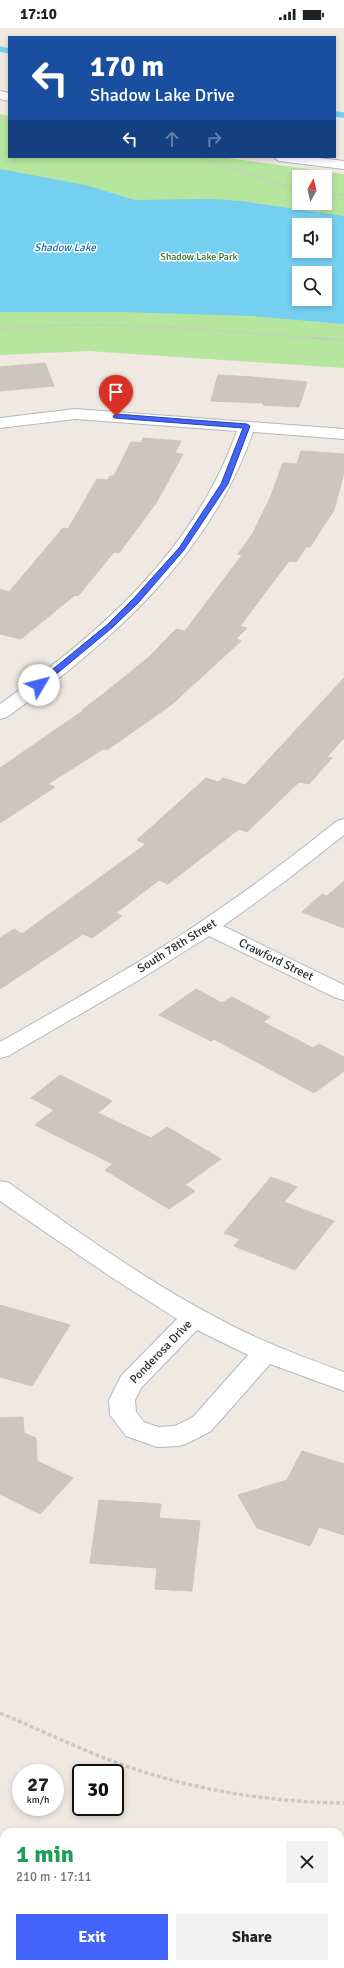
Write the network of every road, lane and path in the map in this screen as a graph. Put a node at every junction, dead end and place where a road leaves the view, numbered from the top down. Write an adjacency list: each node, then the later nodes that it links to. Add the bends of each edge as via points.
1 (202, 158): 4 (path)
2 (287, 158): 3 (street)
3 (344, 165)
4 (292, 188)
5 (332, 193): 6 (path)
6 (344, 195)
7 (0, 329): 8 (path, via 99,324)
8 (344, 340)
9 (0, 423): 10 (street, via 75,414)
10 (247, 426): 11 (street); 12 (street, via 217,496 181,549 158,577 111,626)
11 (344, 434)
12 (0, 713)
13 (344, 825): 14 (street, South 78th Street)
14 (208, 927): 15 (street, Crawford Street); 16 (street, South 78th Street)
15 (344, 993)
16 (0, 1051)
17 (0, 1189): 18 (street, Ponderosa Drive, via 84,1248)
18 (194, 1317): 19 (street, Ponderosa Drive); 19 (street, Ponderosa Drive, via 130,1383 122,1400 123,1415 135,1429 157,1437 179,1436 202,1424)
19 (266, 1352): 20 (street, Ponderosa Drive)
20 (344, 1382)
21 (0, 1713): 22 (path, via 128,1766 176,1782 274,1799)
22 (344, 1803)

